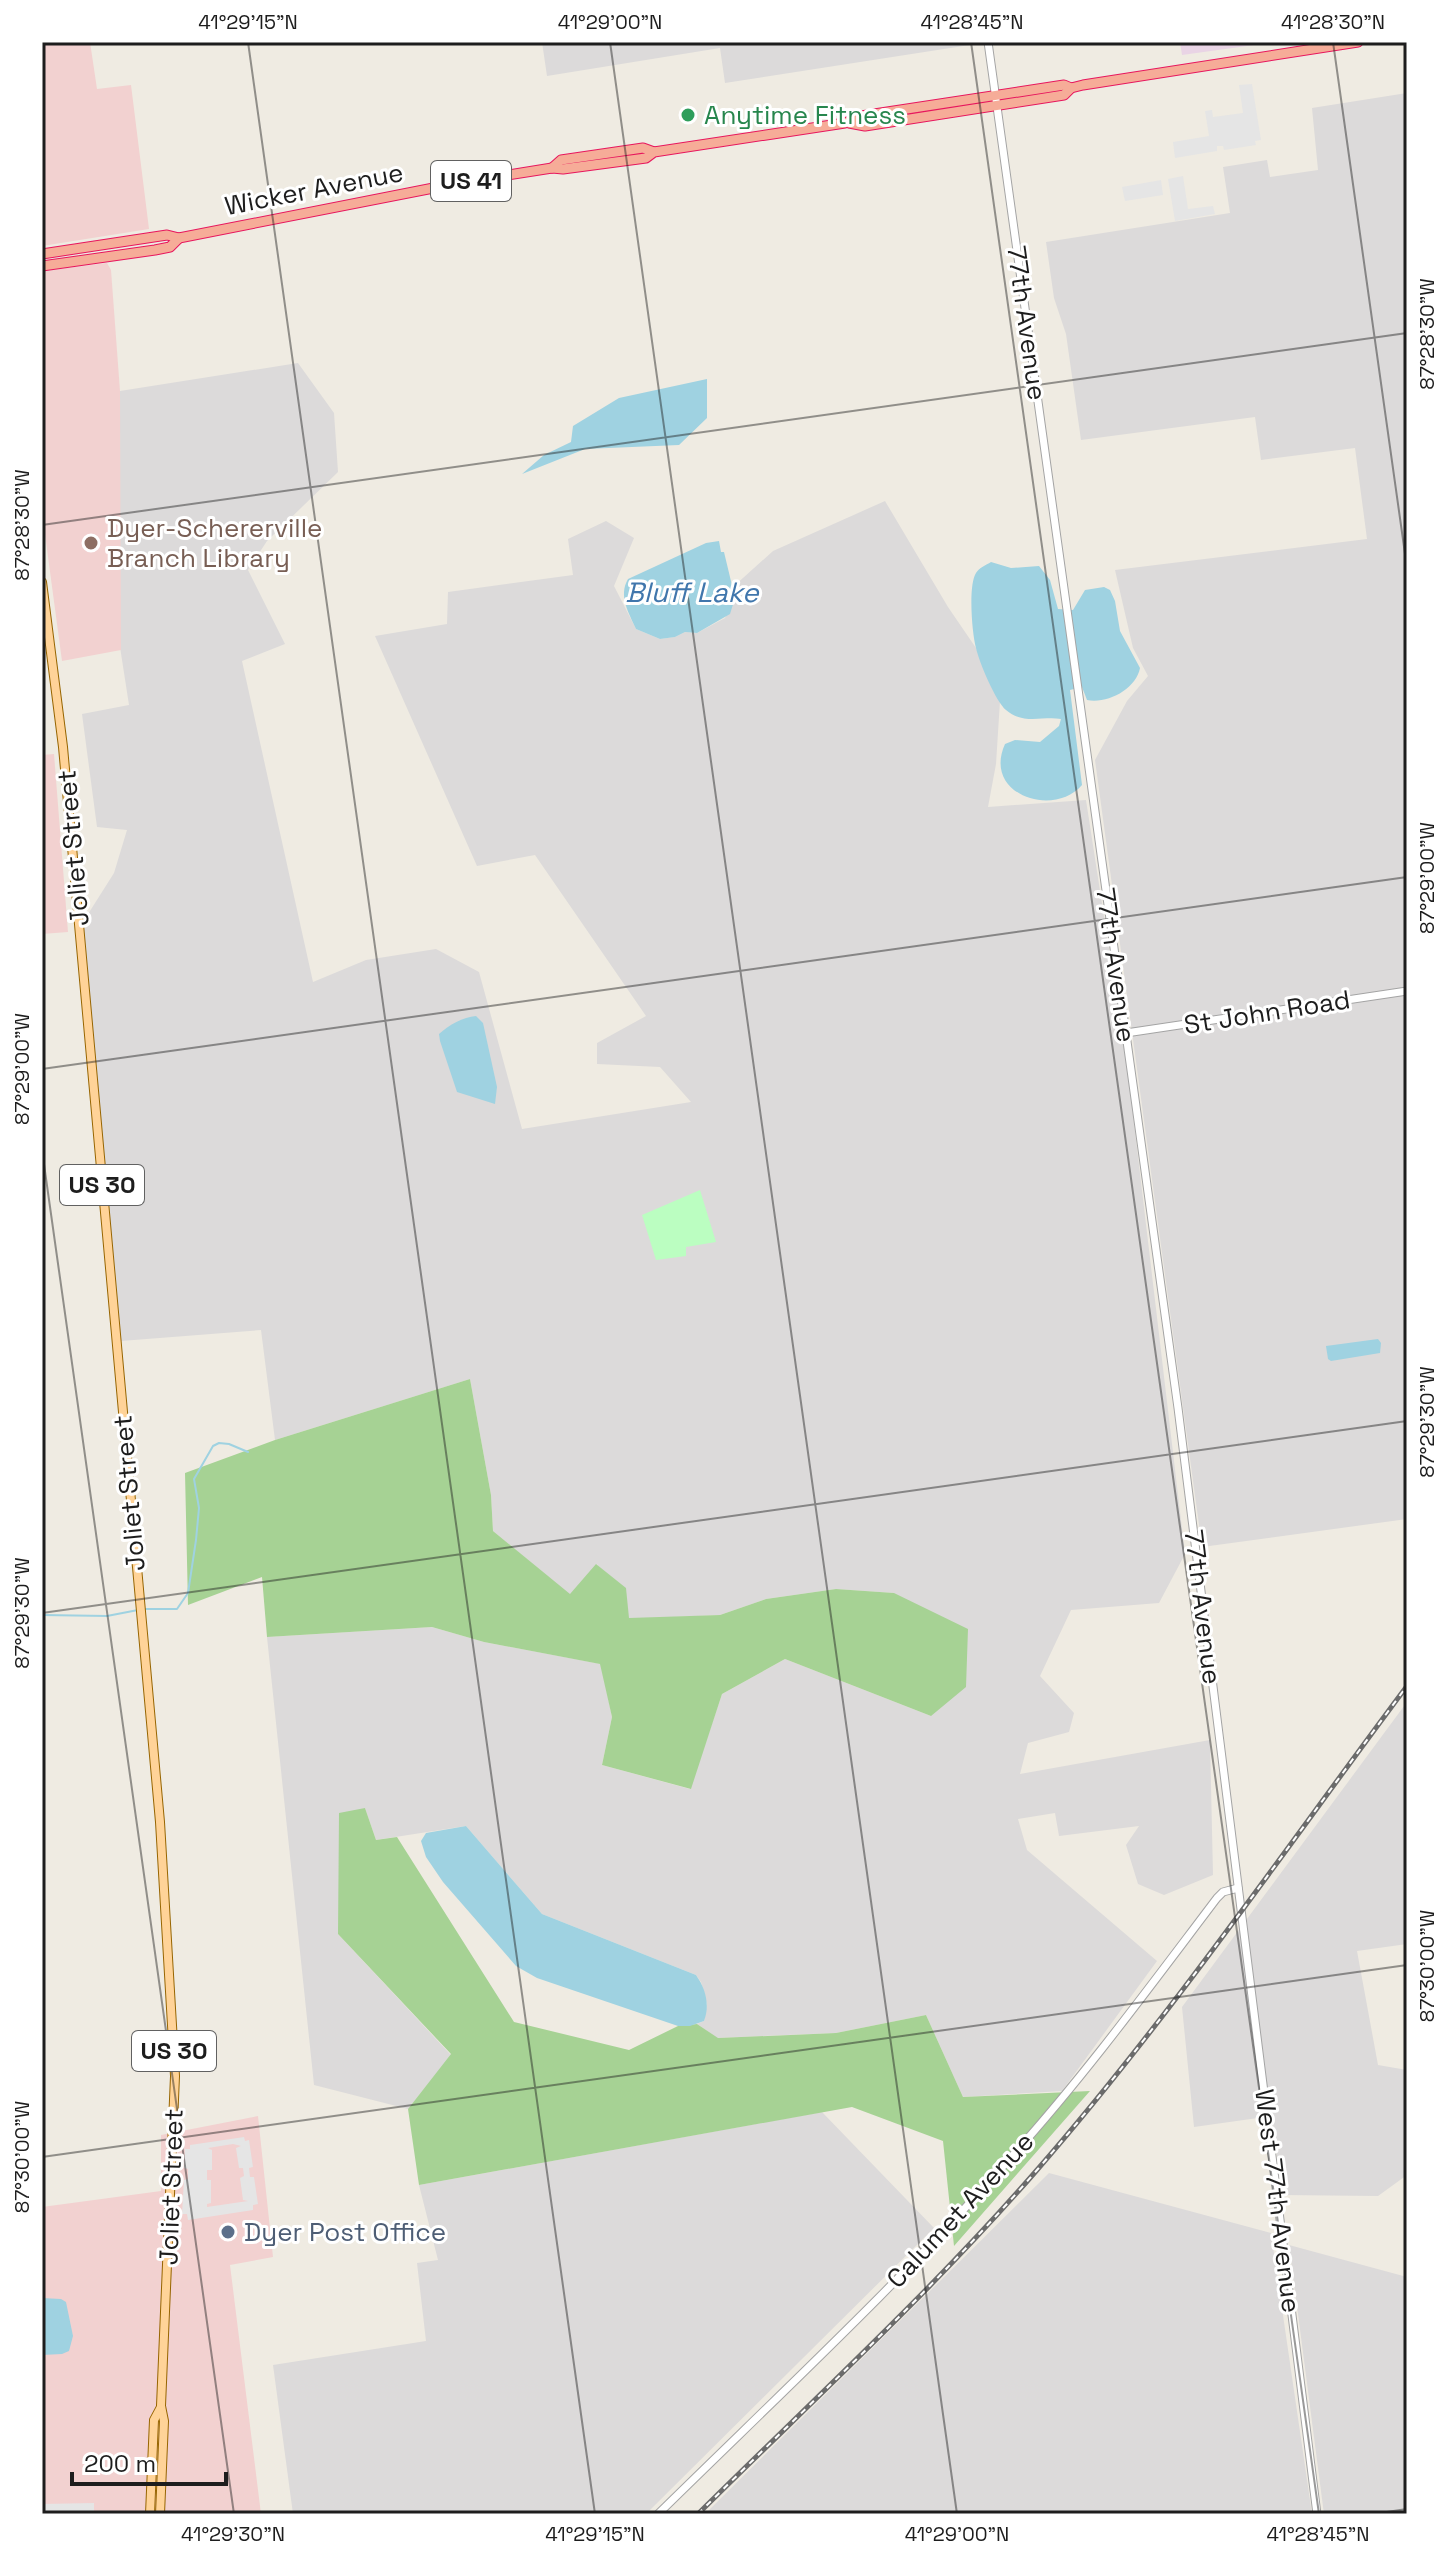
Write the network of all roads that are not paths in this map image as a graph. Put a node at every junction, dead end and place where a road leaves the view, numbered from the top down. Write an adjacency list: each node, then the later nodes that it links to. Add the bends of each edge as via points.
1 (988, 42): 3 (street, 77th Avenue)
2 (1358, 42): 3 (highway, Wicker Avenue / US 41)
3 (995, 100): 4 (highway, Wicker Avenue / US 41, via 865,126 845,123 654,152 643,148 561,160 552,168); 11 (street, 77th Avenue)
4 (179, 238): 5 (highway, Wicker Avenue / US 41); 7 (highway, Wicker Avenue / US 41, via 170,247)
5 (142, 240): 6 (highway, Wicker Avenue / US 41); 7 (highway, via 115,250)
6 (42, 254)
7 (115, 256): 8 (highway, Wicker Avenue / US 41)
8 (42, 266)
9 (42, 582): 13 (main road, Joliet Street / US 30, via 64,753 160,1822 175,2076)
10 (1407, 991): 11 (street, St John Road)
11 (1126, 1033): 12 (street, 77th Avenue)
12 (1238, 1888): 16 (street, Calumet Avenue, via 1217,1898 1086,2069 980,2192); 17 (street, West 77th Avenue)
13 (161, 2406): 14 (main road, Joliet Street / US 30, via 154,2420); 15 (main road, Joliet Street / US 30)
14 (150, 2514)
15 (160, 2514)
16 (658, 2514)
17 (1317, 2514)

